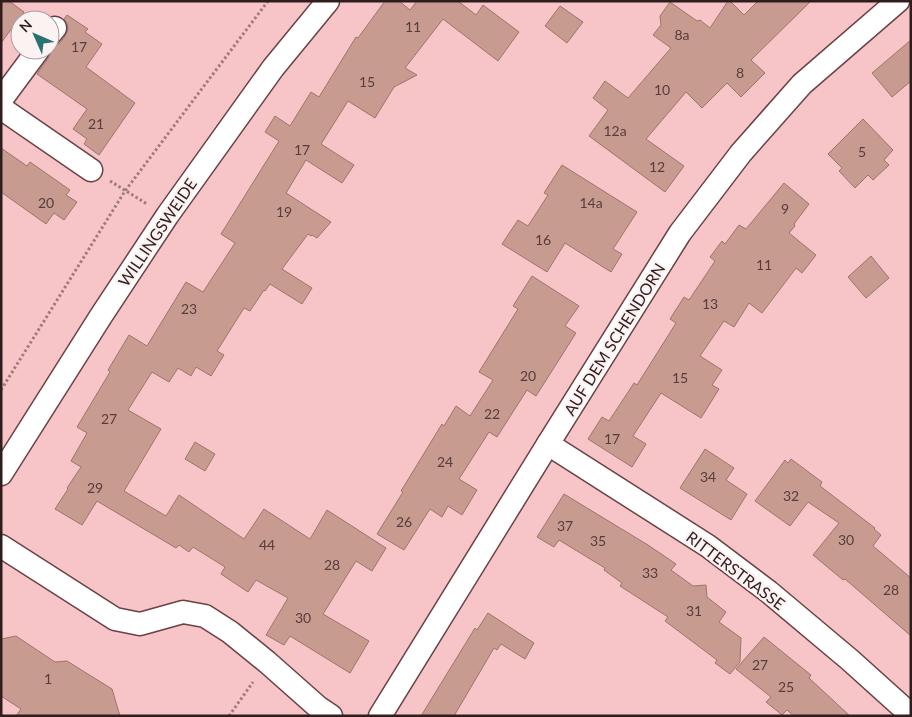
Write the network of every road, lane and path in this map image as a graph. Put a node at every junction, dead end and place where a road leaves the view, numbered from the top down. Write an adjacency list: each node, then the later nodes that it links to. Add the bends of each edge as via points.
1 (268, 1): 8 (path)
2 (328, 1): 9 (street, WILLINGSWEIDE, via 273,68)
3 (898, 1): 11 (street, AUF DEM SCHENDORN, via 802,84 741,153 680,233)
4 (31, 60): 5 (street)
5 (1, 100)
6 (1, 108): 7 (street)
7 (91, 170): 8 (path)
8 (125, 191): 9 (path); 10 (path)
9 (167, 216): 12 (street, WILLINGSWEIDE)
10 (1, 390)
11 (548, 444): 15 (street, RITTERSTRASSE, via 708,546 777,598); 18 (street, AUF DEM SCHENDORN)
12 (1, 474)
13 (1, 546): 14 (street, via 115,619 140,624 183,612 205,616)
14 (267, 662): 16 (path); 17 (street)
15 (911, 714)
16 (229, 716)
17 (330, 716)
18 (380, 716)

